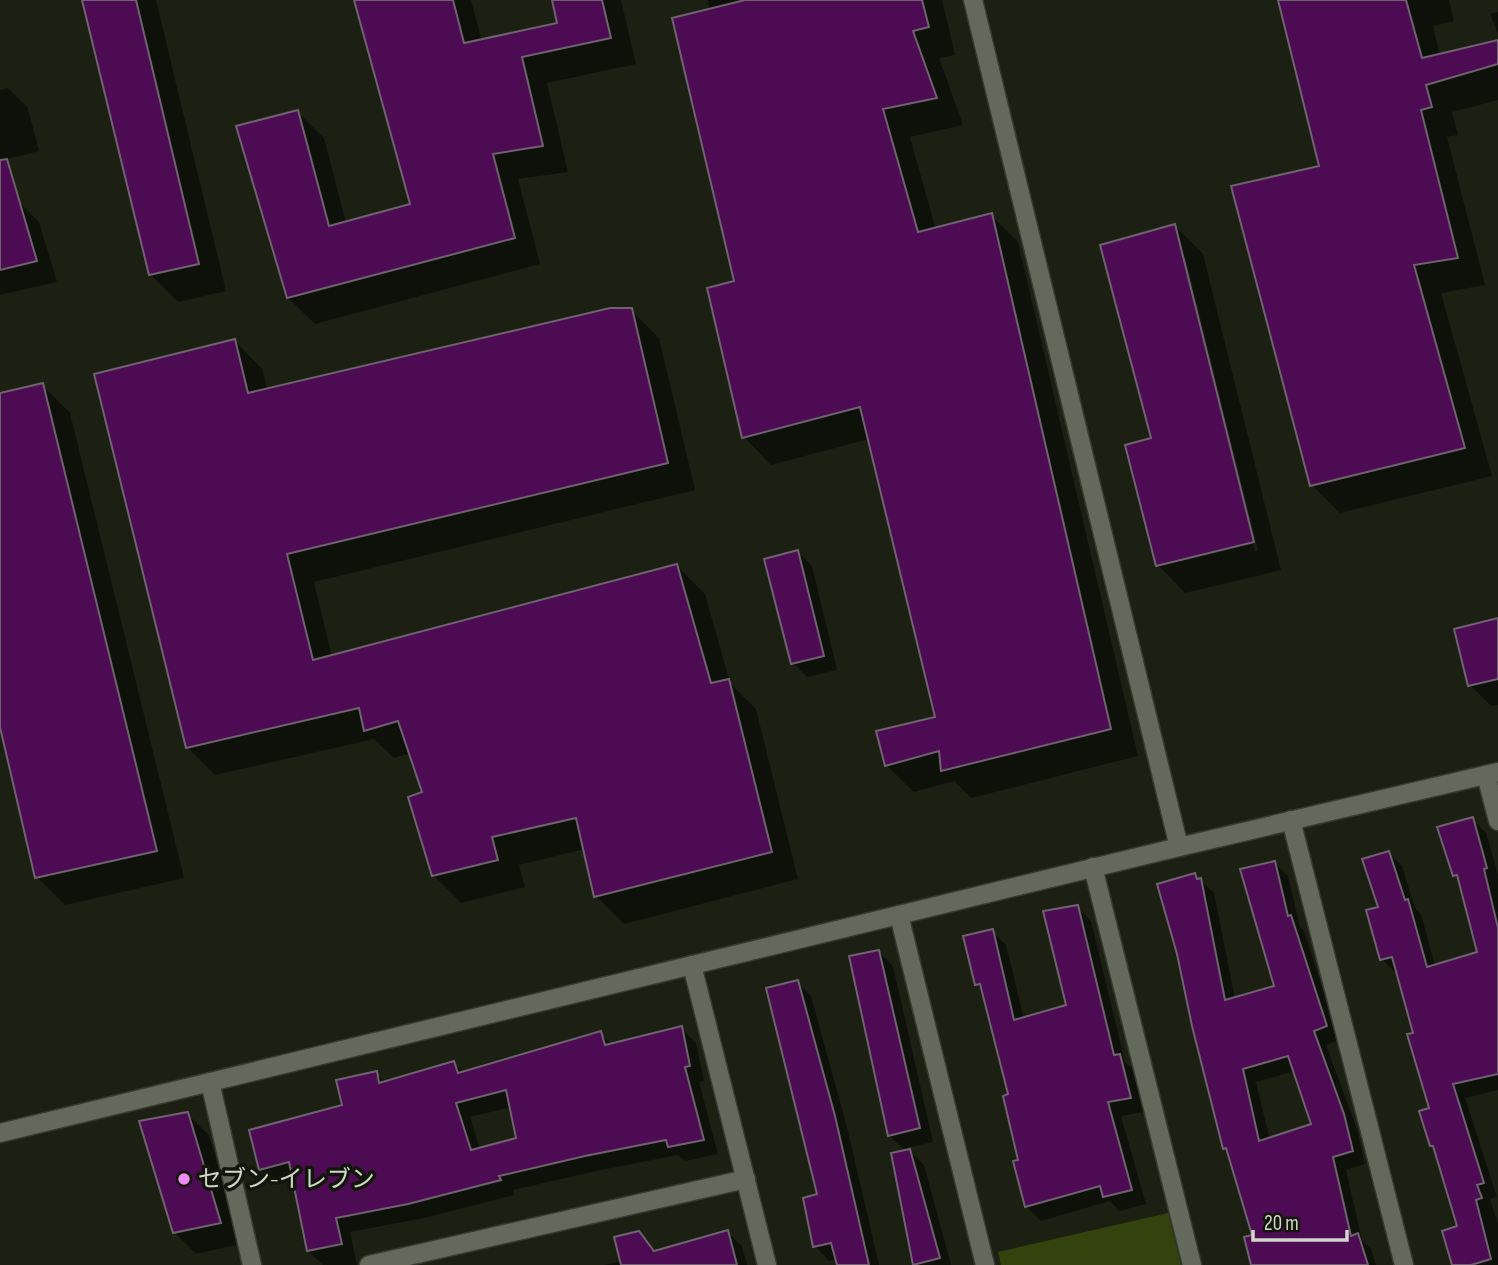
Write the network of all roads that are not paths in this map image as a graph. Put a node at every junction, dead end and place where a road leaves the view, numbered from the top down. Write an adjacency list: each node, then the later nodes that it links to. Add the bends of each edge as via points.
1 (973, 0): 5 (street)
2 (1492, 774): 3 (street); 4 (street)
3 (1291, 820): 5 (street); 17 (street)
4 (1498, 821)
5 (1179, 847): 6 (street)
6 (1093, 867): 7 (street); 16 (street)
7 (899, 915): 8 (street); 15 (street)
8 (692, 965): 9 (street); 11 (street)
9 (210, 1082): 10 (street); 12 (street)
10 (0, 1133)
11 (746, 1180): 13 (street); 14 (street)
12 (252, 1265)
13 (369, 1265)
14 (767, 1265)
15 (985, 1265)
16 (1192, 1265)
17 (1404, 1265)

